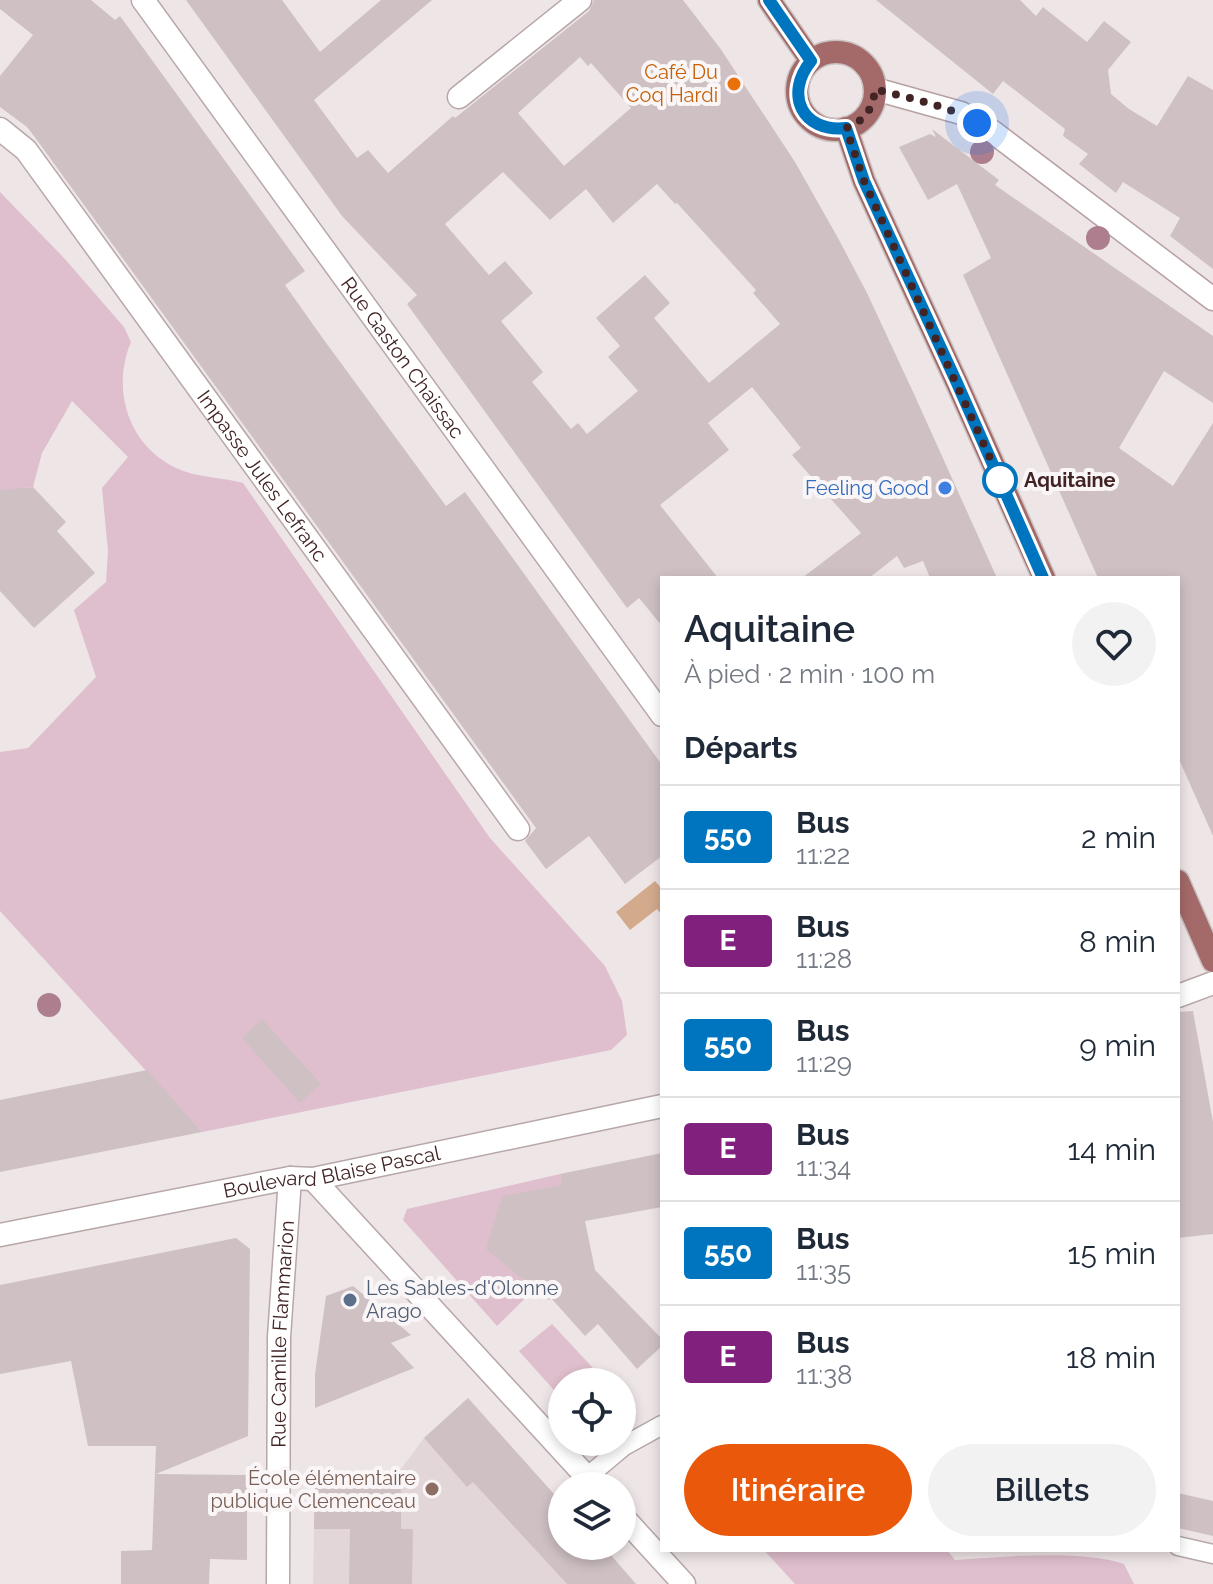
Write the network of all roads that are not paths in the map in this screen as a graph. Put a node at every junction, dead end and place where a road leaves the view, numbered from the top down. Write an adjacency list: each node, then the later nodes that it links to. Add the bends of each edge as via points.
1 (143, 0): 11 (street, Rue Gaston Chaissac)
2 (580, 0): 6 (street)
3 (769, 0): 4 (main road)
4 (811, 61): 5 (main road, via 845,53 857,58); 7 (main road, via 797,83 801,109 820,126)
5 (875, 89): 7 (main road, via 864,118); 9 (street, via 961,113 993,132)
6 (459, 97)
7 (846, 128): 10 (main road, via 864,181)
8 (0, 129): 12 (street, Impasse Jules Lefranc, via 26,150)
9 (1213, 299)
10 (1043, 576)
11 (660, 712)
12 (518, 829)
13 (1180, 886): 14 (main road)
14 (1213, 961)
15 (1213, 983): 16 (street)
16 (1180, 995)
17 (660, 1106): 18 (street, Boulevard Blaise Pascal)
18 (302, 1179): 19 (street, Boulevard Blaise Pascal); 21 (street); 26 (street, Rue Camille Flammarion, via 279,1337)
19 (0, 1235)
20 (660, 1426): 22 (lane, via 624,1446)
21 (581, 1472)
22 (600, 1472)
23 (636, 1531): 27 (street)
24 (1180, 1546): 25 (lane)
25 (1213, 1554)
26 (278, 1584)
27 (684, 1584)

